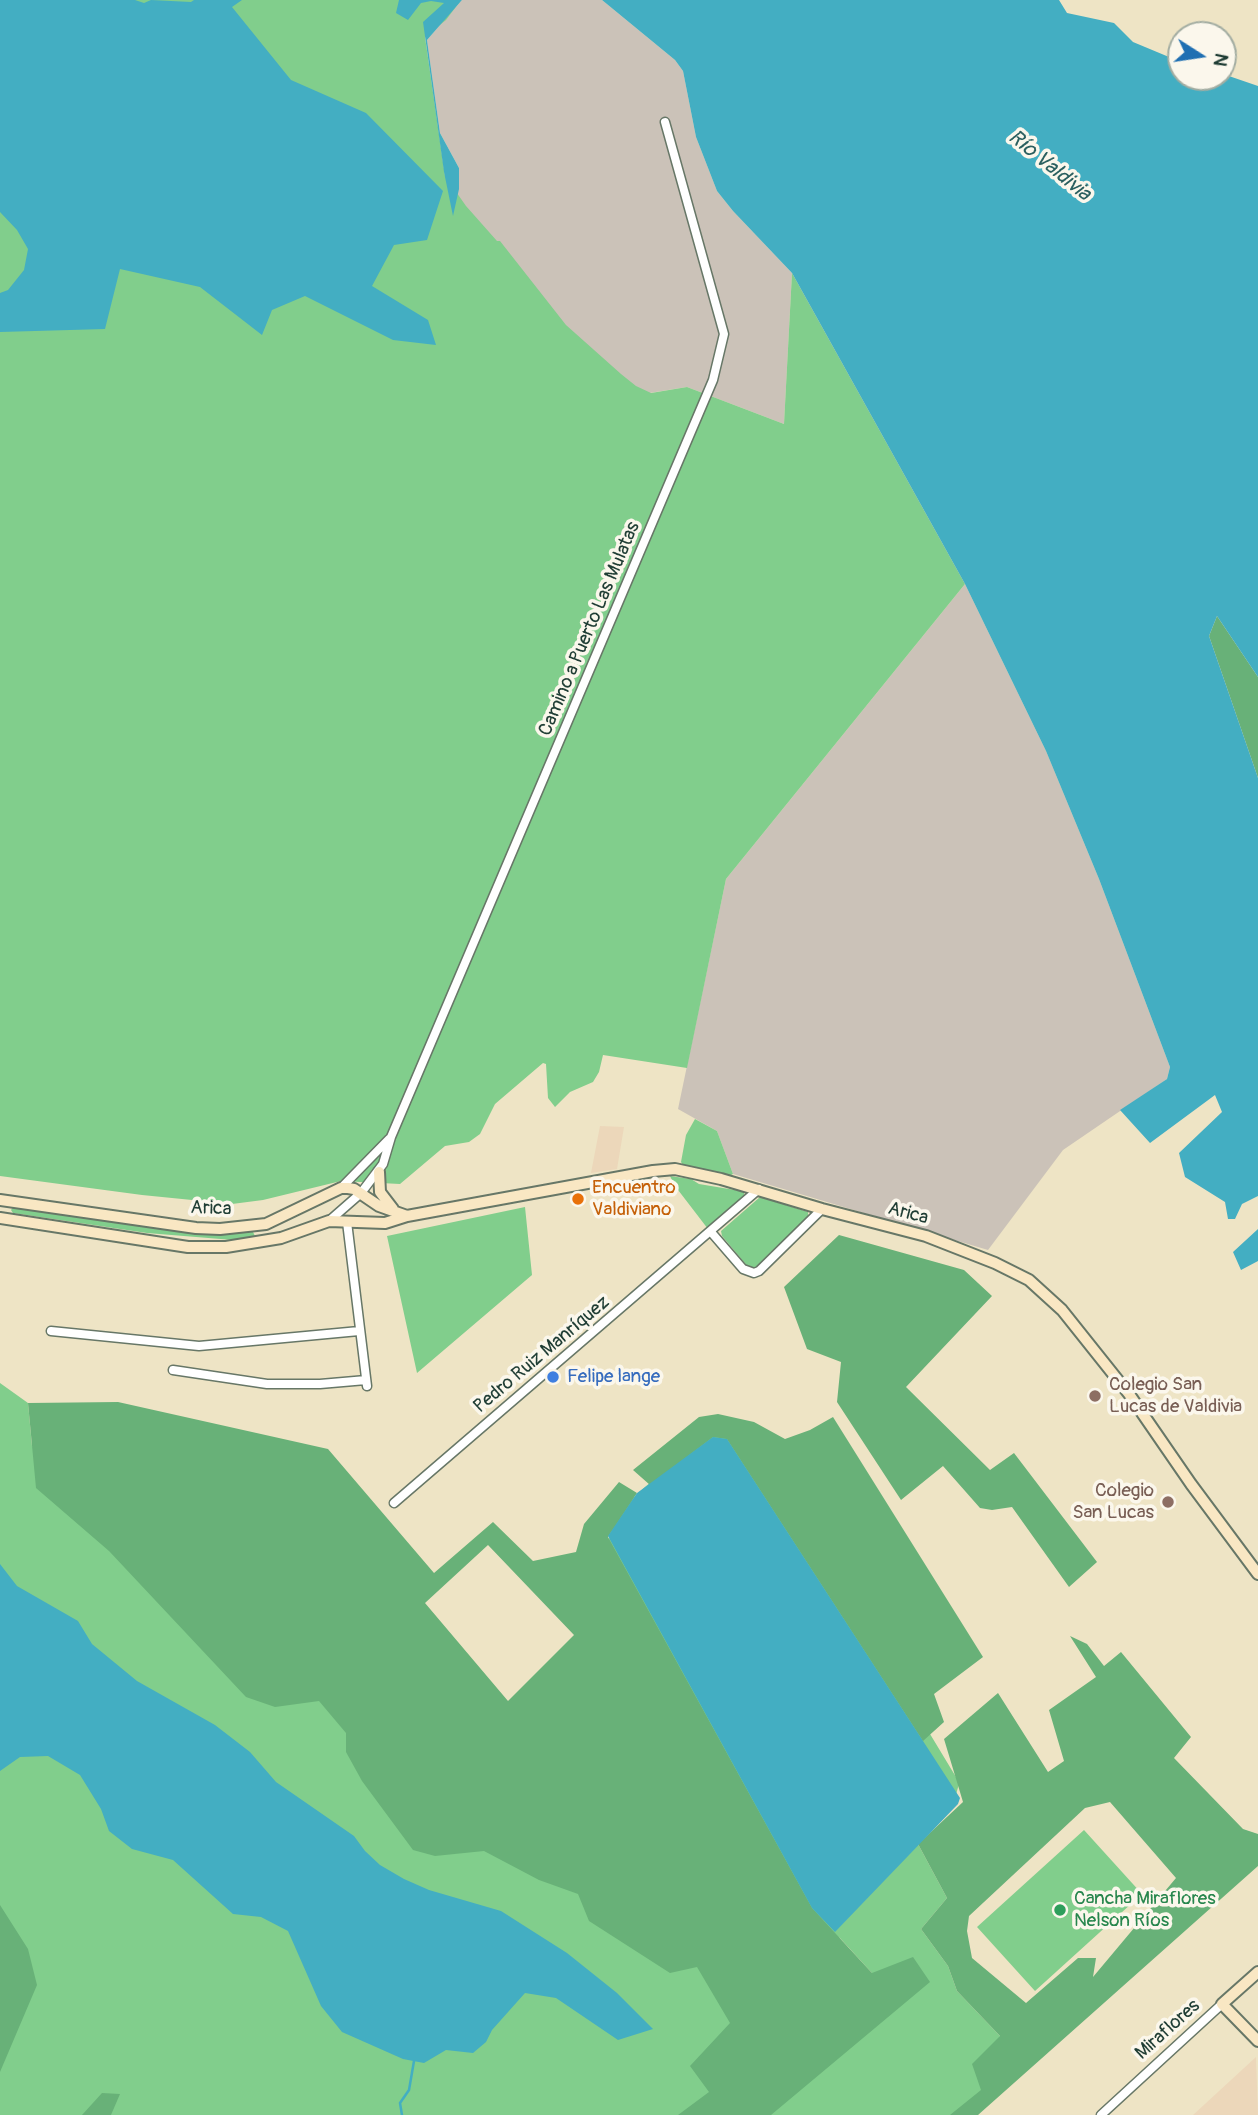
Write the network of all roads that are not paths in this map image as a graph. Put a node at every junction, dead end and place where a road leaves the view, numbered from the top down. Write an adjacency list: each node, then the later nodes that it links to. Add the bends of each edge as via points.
1 (665, 122): 2 (street, Camino a Puerto Las Mulatas, via 724,334 713,380)
2 (391, 1137): 3 (street, Camino a Puerto Las Mulatas); 4 (street, Camino a Puerto Las Mulatas)
3 (379, 1172): 6 (street, Camino a Puerto Las Mulatas); 9 (main road, via 380,1192)
4 (341, 1188): 6 (main road); 7 (main road, Arica, via 266,1224 220,1229)
5 (758, 1189): 8 (main road, Arica); 9 (main road, Arica, via 675,1169); 13 (street, Pedro Ruiz Manríquez)
6 (361, 1193): 9 (main road); 11 (street, Camino a Puerto Las Mulatas)
7 (0, 1200)
8 (821, 1209): 13 (street, via 754,1273 743,1269); 18 (main road, Arica, via 926,1236 1029,1280 1062,1310 1121,1384)
9 (403, 1215): 12 (main road, Arica, via 386,1223)
10 (0, 1218): 11 (main road, Arica, via 207,1248 265,1242)
11 (329, 1221): 12 (main road, Arica)
12 (346, 1222): 15 (street)
13 (711, 1232): 17 (street, Pedro Ruiz Manríquez)
14 (51, 1331): 15 (street, via 199,1346)
15 (359, 1331): 16 (street, via 367,1383 267,1384)
16 (173, 1370)
17 (394, 1503)
18 (1258, 1574)
19 (1258, 1972): 20 (main road, Miraflores)
20 (1223, 2004): 21 (main road); 22 (street, Miraflores)
21 (1258, 2041)
22 (1101, 2115)

